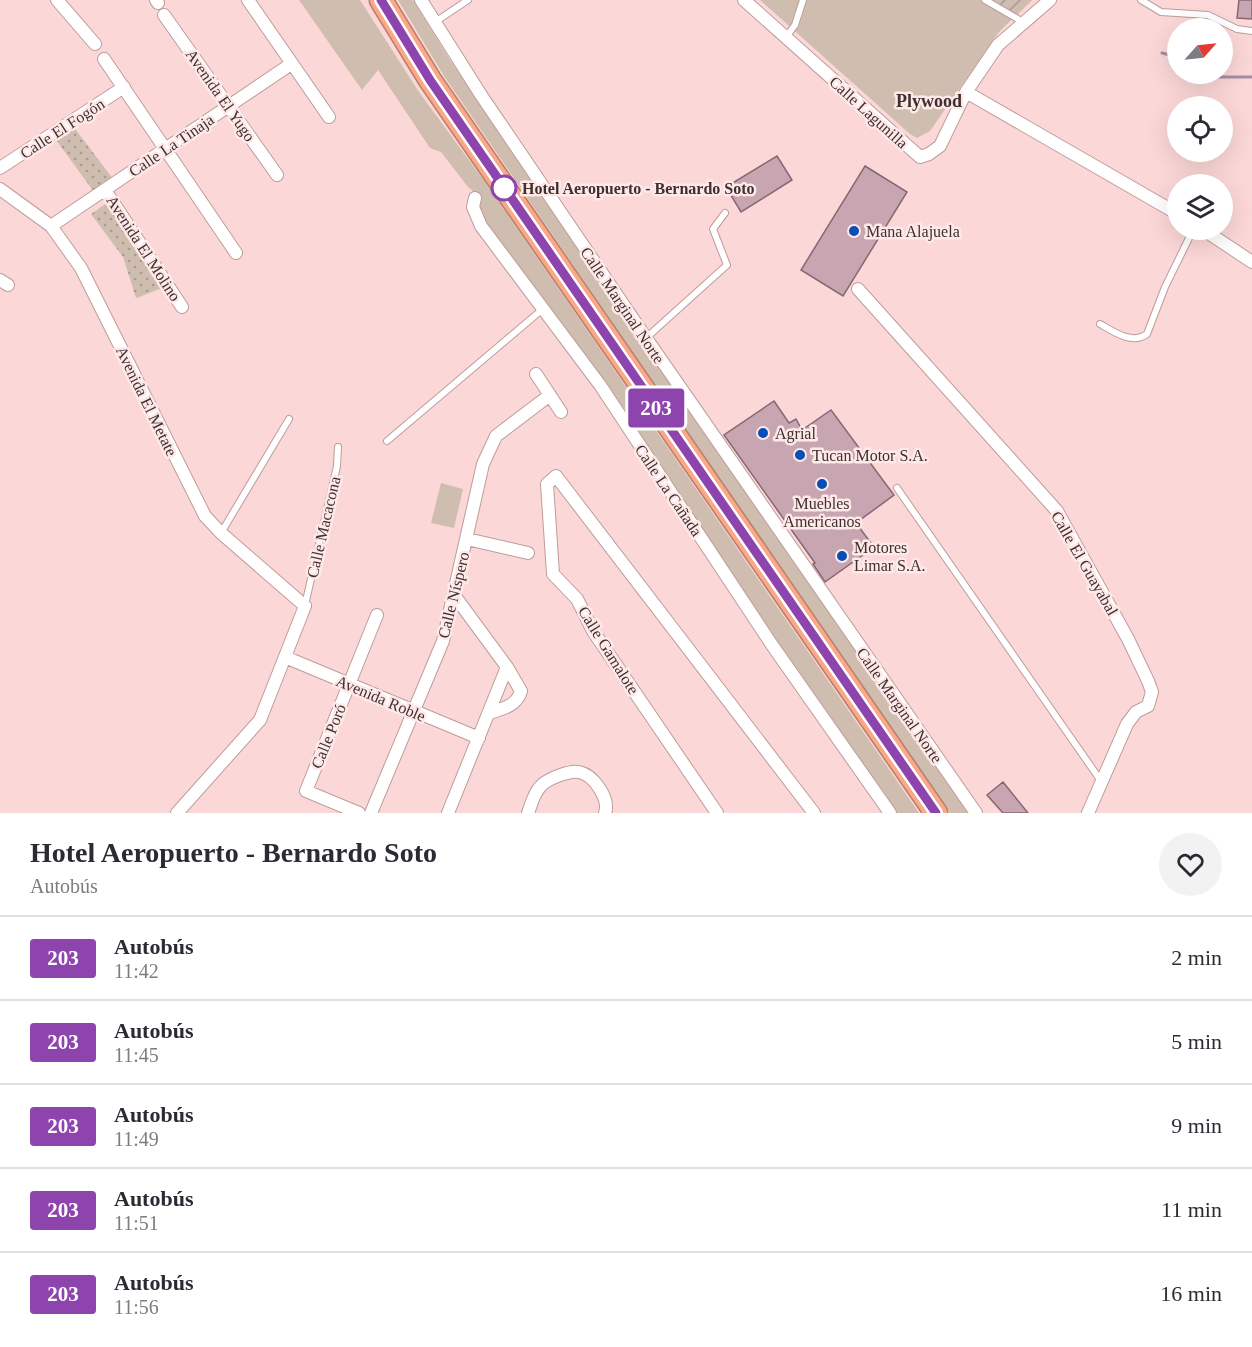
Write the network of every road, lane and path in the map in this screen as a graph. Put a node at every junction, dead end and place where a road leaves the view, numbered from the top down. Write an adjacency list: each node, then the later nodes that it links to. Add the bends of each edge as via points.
1 (57, 0): 16 (street)
2 (248, 0): 18 (street)
3 (381, 0): 70 (highway, via 430,80)
4 (421, 0): 13 (street, Calle Marginal Norte)
5 (468, 0): 13 (lane)
6 (744, 0): 15 (street, Calle Lagunilla)
7 (803, 0): 15 (lane)
8 (985, 0): 12 (lane)
9 (1050, 0): 12 (street, Calle Lagunilla)
10 (1140, 0): 14 (lane, via 1161,12 1208,15 1237,29)
11 (159, 6): 21 (street, Avenida El Yugo)
12 (1023, 22): 20 (street, Calle Lagunilla, via 998,45)
13 (435, 23): 40 (street, Calle Marginal Norte)
14 (1252, 31)
15 (786, 38): 20 (street, Calle Lagunilla, via 920,157 940,146)
16 (95, 44)
17 (104, 59): 19 (street)
18 (291, 64): 21 (street, Calle La Tinaja); 22 (street)
19 (124, 87): 23 (street); 24 (street, Calle El Fogón)
20 (966, 92): 29 (street)
21 (229, 106): 23 (street, Calle La Tinaja); 25 (street, Avenida El Yugo)
22 (329, 117)
23 (166, 148): 27 (street, Calle La Tinaja); 34 (street)
24 (0, 168)
25 (277, 175)
26 (0, 189): 31 (street, Avenida El Metate)
27 (105, 190): 31 (street, Calle La Tinaja); 37 (street, Avenida El Molino)
28 (475, 198): 38 (street, Calle La Cañada, via 473,207 481,226)
29 (1167, 207)
30 (725, 213): 40 (lane, via 713,229 728,265)
31 (51, 226): 48 (street, Avenida El Metate, via 81,268 196,500)
32 (1187, 240): 39 (lane, via 1147,334 1129,338)
33 (1219, 240): 35 (street)
34 (236, 253)
35 (1252, 262)
36 (858, 289): 60 (street, Calle El Guayabal, via 1057,511 1128,639 1152,693 1148,706 1136,712 1127,724)
37 (182, 307)
38 (544, 308): 45 (lane); 69 (street, Calle La Cañada)
39 (1100, 324)
40 (646, 338): 71 (street, Calle Marginal Norte)
41 (536, 374): 42 (street)
42 (550, 395): 43 (street); 49 (street, Calle Níspero, via 496,436 483,464)
43 (561, 412)
44 (289, 419): 48 (lane)
45 (387, 441)
46 (338, 447): 52 (lane, Calle Macacona)
47 (897, 488): 60 (lane)
48 (221, 533): 52 (street, Avenida El Metate)
49 (467, 539): 50 (street); 51 (street, Calle Níspero)
50 (528, 553)
51 (454, 595): 55 (street); 57 (street, Calle Níspero, via 443,641)
52 (305, 606): 54 (street)
53 (377, 615): 56 (street, Calle Poró)
54 (285, 657): 56 (street, Avenida Roble); 61 (street, via 260,720)
55 (507, 667): 58 (street); 58 (street, via 521,691 519,698)
56 (349, 684): 57 (street, Avenida Roble); 62 (street, Calle Poró, via 306,791)
57 (414, 712): 59 (street, Avenida Roble); 63 (street, Calle Níspero)
58 (489, 713): 59 (street)
59 (478, 738): 64 (street)
60 (1102, 782): 72 (street, Calle El Guayabal)
61 (177, 813)
62 (359, 813)
63 (371, 813)
64 (448, 813)
65 (528, 813): 66 (street, via 542,784 572,772 582,772 592,779 604,798)
66 (605, 813)
67 (717, 813): 68 (street, Calle Gamalote, via 593,631 577,600 553,574 547,484 556,476)
68 (814, 813)
69 (890, 813)
70 (936, 813)
71 (976, 813)
72 (1088, 813)

